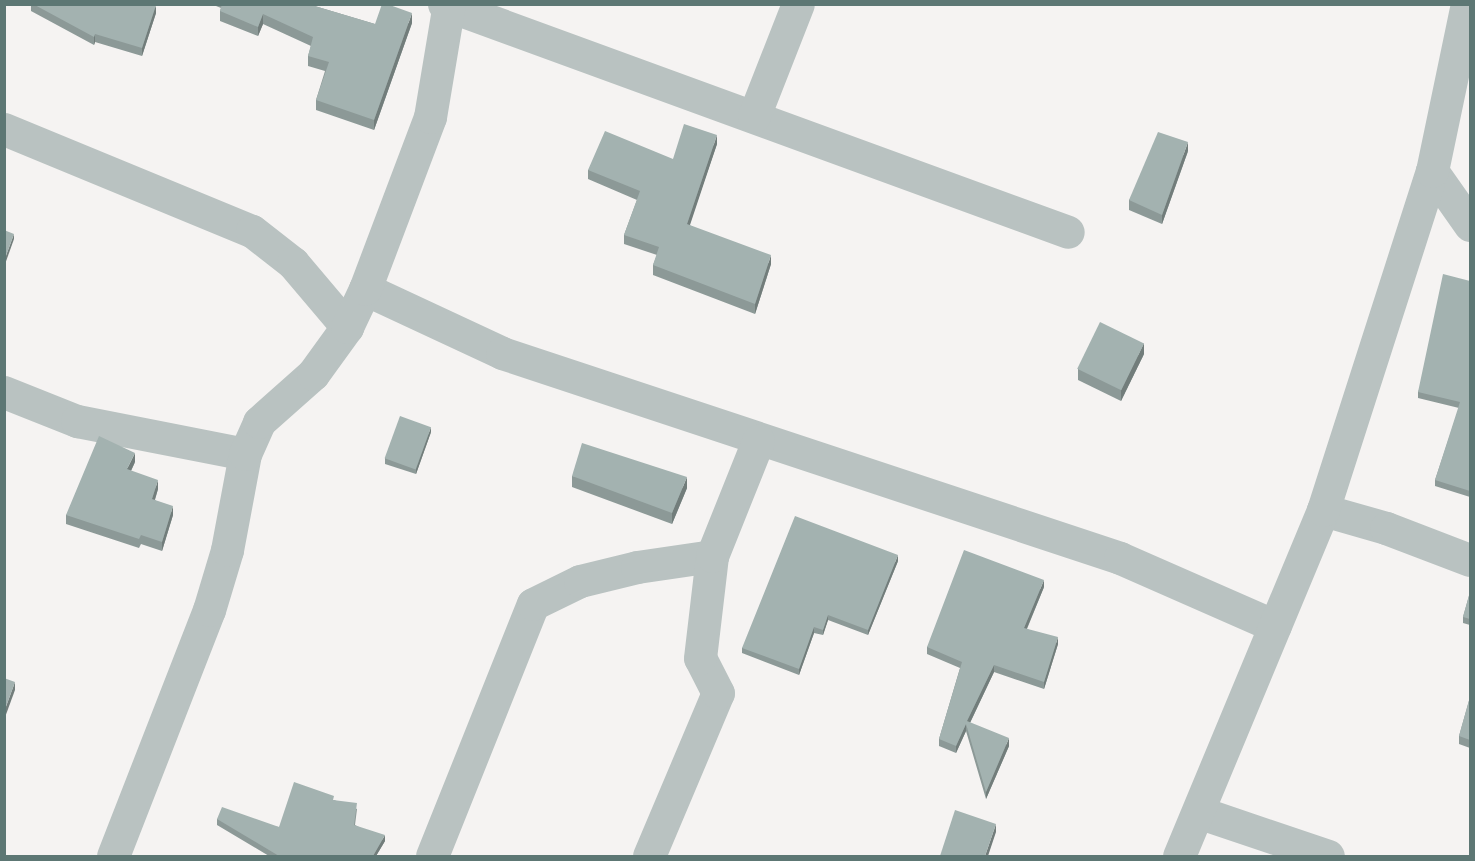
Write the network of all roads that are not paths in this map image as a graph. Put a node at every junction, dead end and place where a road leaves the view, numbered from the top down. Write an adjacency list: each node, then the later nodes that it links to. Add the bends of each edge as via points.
1 (798, 4): 4 (street)
2 (1467, 4): 6 (street)
3 (447, 5): 4 (street); 9 (street, via 430,117)
4 (754, 116): 8 (street)
5 (4, 129): 10 (street, via 252,231 293,263)
6 (1432, 171): 7 (street); 14 (street)
7 (1470, 225)
8 (1068, 232)
9 (365, 289): 10 (street); 12 (street, via 502,353)
10 (348, 327): 13 (street, via 313,374 259,422)
11 (4, 392): 13 (street, via 77,421)
12 (758, 441): 15 (street); 17 (street, via 1120,558)
13 (245, 454): 19 (street, via 227,550 209,610)
14 (1323, 510): 16 (street, via 1386,528); 17 (street)
15 (712, 556): 20 (street, via 637,567 580,581 533,604); 21 (street, via 700,658 718,693)
16 (1470, 560)
17 (1275, 626): 18 (street)
18 (1201, 813): 22 (street); 23 (street)
19 (113, 856)
20 (432, 856)
21 (649, 856)
22 (1179, 856)
23 (1328, 856)

